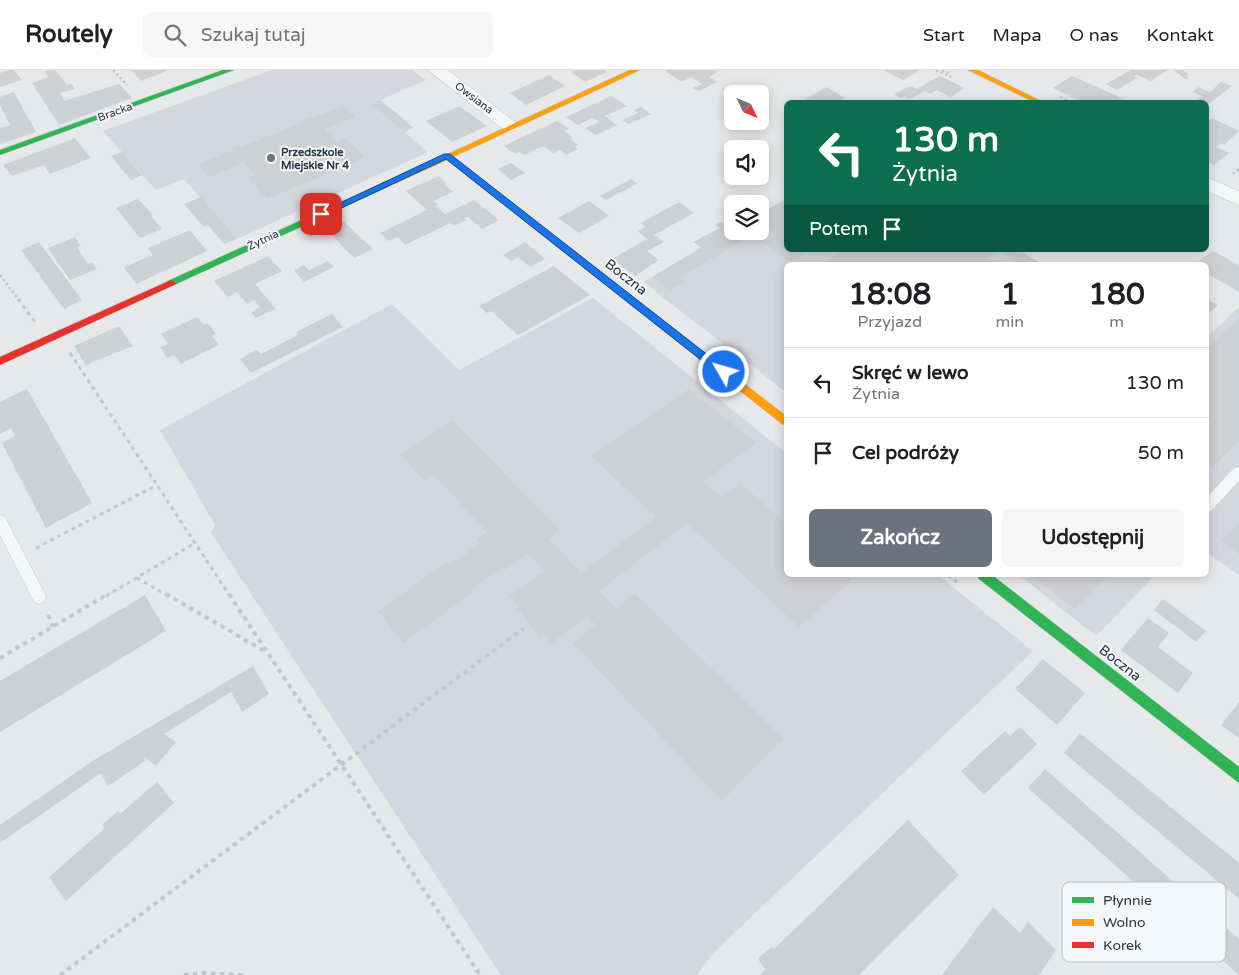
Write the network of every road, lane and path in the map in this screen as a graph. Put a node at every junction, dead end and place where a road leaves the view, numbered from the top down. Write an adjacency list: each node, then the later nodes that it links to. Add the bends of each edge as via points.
1 (230, 70): 7 (street, Bracka)
2 (437, 70): 6 (street, Owsiana)
3 (636, 70): 6 (street, Żytnia)
4 (972, 70): 5 (street)
5 (1036, 100)
6 (511, 126): 8 (street, Żytnia)
7 (0, 154)
8 (447, 156): 12 (street, Żytnia); 14 (street, Boczna)
9 (1209, 184): 10 (street)
10 (1237, 195)
11 (0, 275): 12 (path)
12 (51, 338): 13 (street, Żytnia); 16 (path, via 64,344)
13 (0, 361)
14 (784, 419)
15 (1237, 479): 17 (lane)
16 (157, 485): 19 (path); 20 (path)
17 (1209, 504)
18 (0, 521): 20 (lane)
19 (195, 543): 21 (path); 25 (path)
20 (18, 557): 23 (lane)
21 (137, 577): 25 (path); 26 (path)
22 (986, 577): 28 (street, Boczna)
23 (38, 597)
24 (524, 628): 27 (path)
25 (268, 653): 27 (path)
26 (0, 658)
27 (341, 765): 29 (path); 32 (path)
28 (1239, 776)
29 (60, 975)
30 (184, 975): 31 (path)
31 (244, 975)
32 (480, 975)

